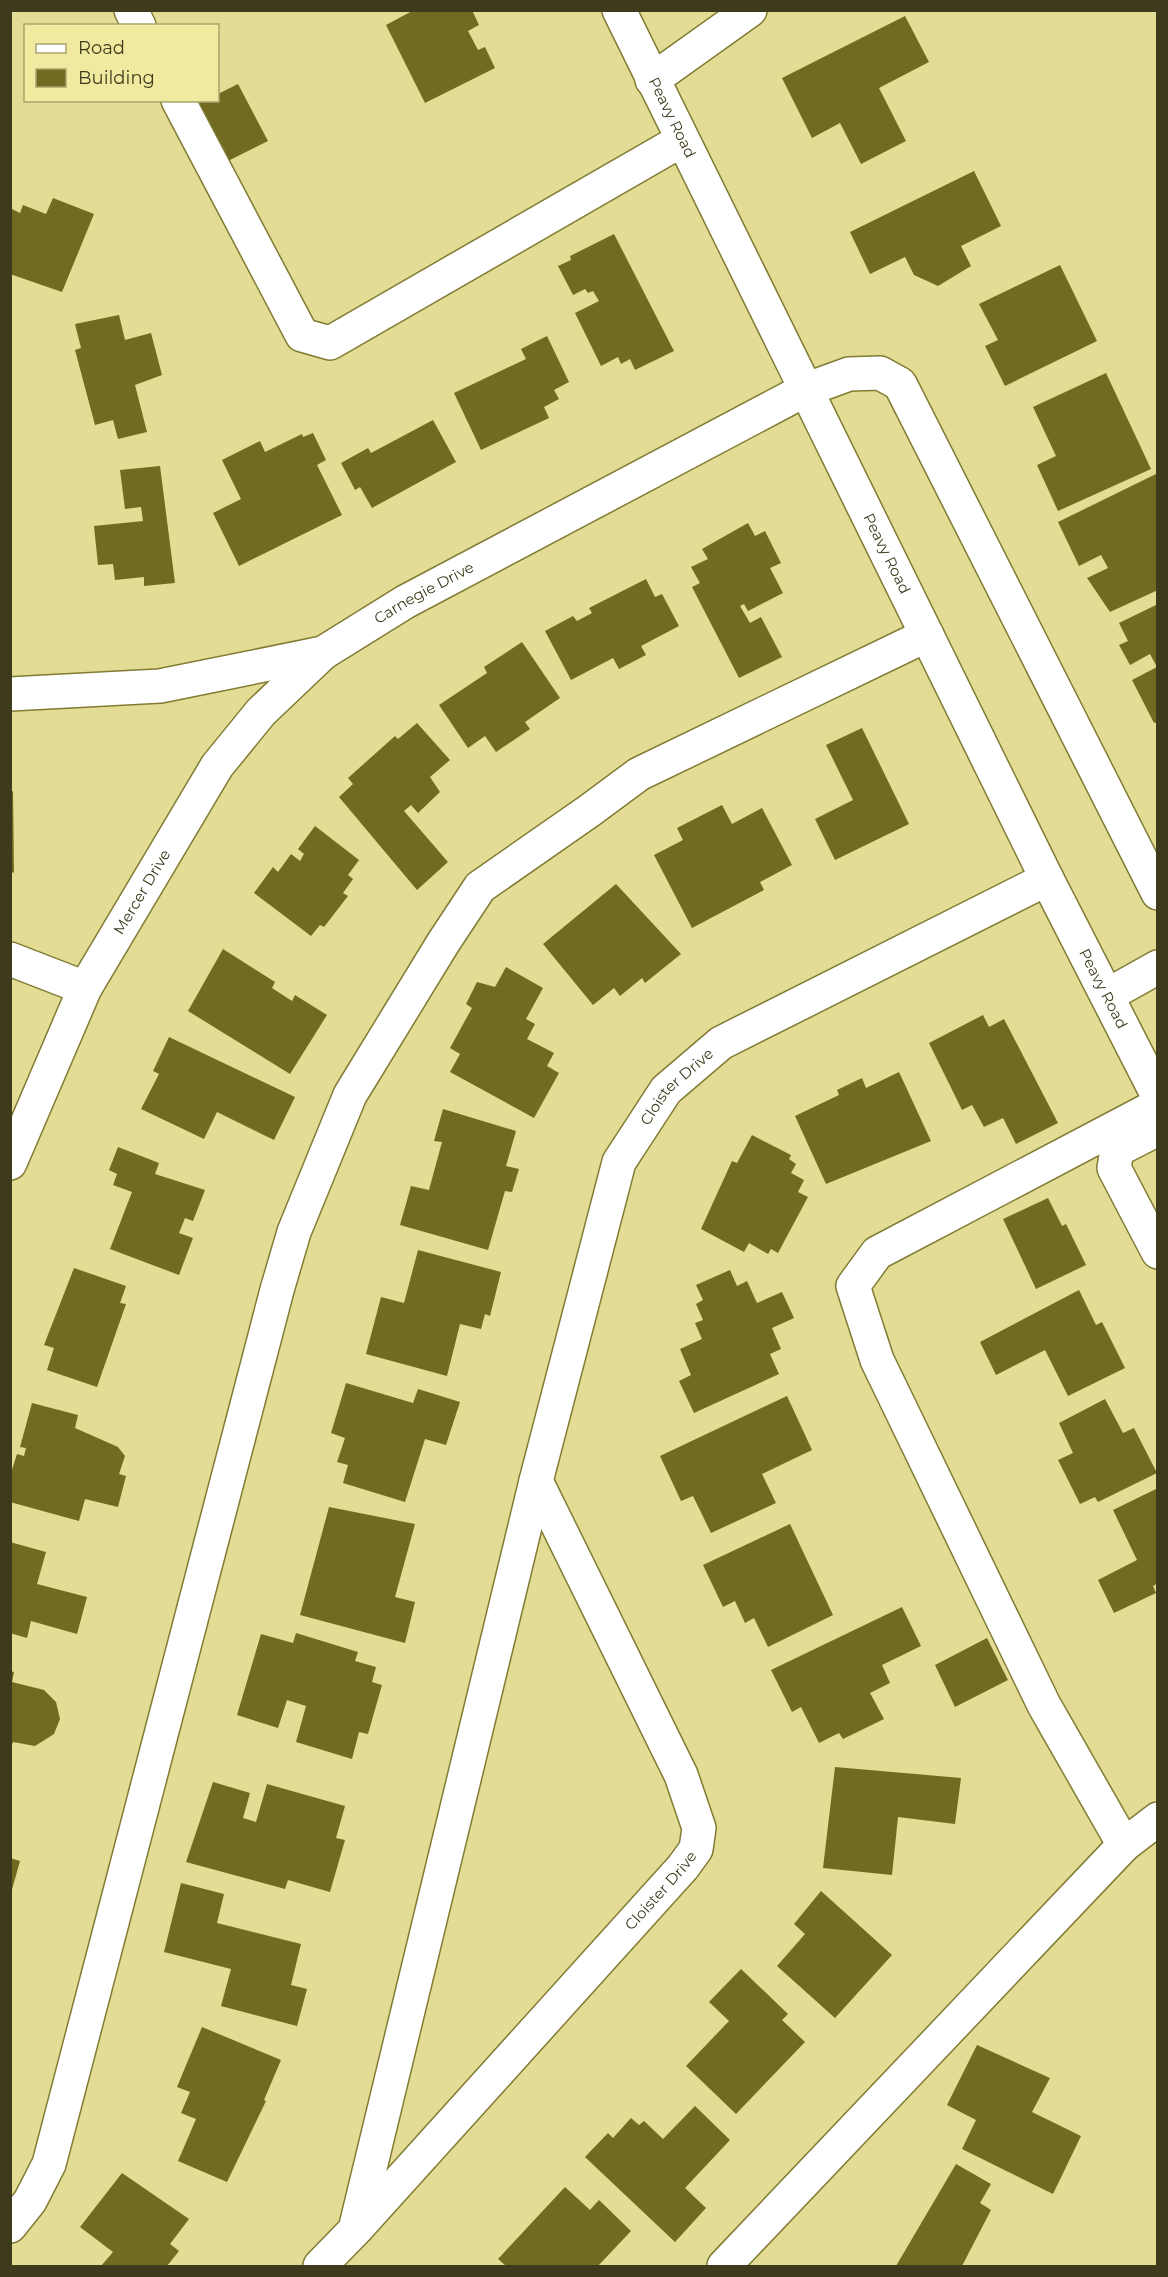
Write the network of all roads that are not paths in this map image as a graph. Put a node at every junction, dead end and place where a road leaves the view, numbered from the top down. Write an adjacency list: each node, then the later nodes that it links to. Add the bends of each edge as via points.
1 (131, 10): 4 (street)
2 (619, 10): 5 (street, Peavy Road)
3 (750, 10): 5 (street)
4 (138, 24)
5 (652, 80): 7 (street, Peavy Road)
6 (179, 102): 7 (street, via 302,335 330,343)
7 (682, 140): 8 (street, Peavy Road)
8 (805, 390): 9 (street, Peavy Road); 10 (street, Carnegie Drive, via 405,602); 13 (street, Carnegie Drive, via 849,374 880,374 900,384)
9 (927, 634): 12 (street, Peavy Road); 26 (street, via 639,774 480,887 350,1095 294,1232 277,1290 49,2164 30,2201)
10 (323, 653): 11 (street, Carnegie Drive, via 160,686); 16 (street, Mercer Drive, via 261,712 216,766)
11 (10, 694)
12 (1047, 879): 17 (street, Peavy Road); 23 (street, Cloister Drive, via 721,1043 666,1090 619,1162)
13 (1158, 893)
14 (10, 959): 16 (street)
15 (1158, 967): 17 (street)
16 (85, 988): 21 (street, Mercer Drive)
17 (1108, 995): 18 (street, Peavy Road)
18 (1158, 1096)
19 (1158, 1105): 25 (street, via 876,1253 853,1286 877,1360 1044,1706)
20 (1158, 1130): 22 (street, via 1118,1150 1114,1168)
21 (10, 1163)
22 (1158, 1251)
23 (536, 1481): 27 (street, Cloister Drive); 27 (street, Cloister Drive, via 681,1775 699,1828 696,1849)
24 (1158, 1819): 25 (street)
25 (1124, 1845): 29 (street)
26 (10, 2226)
27 (355, 2230): 28 (street, Cloister Drive)
28 (320, 2266)
29 (724, 2266)

